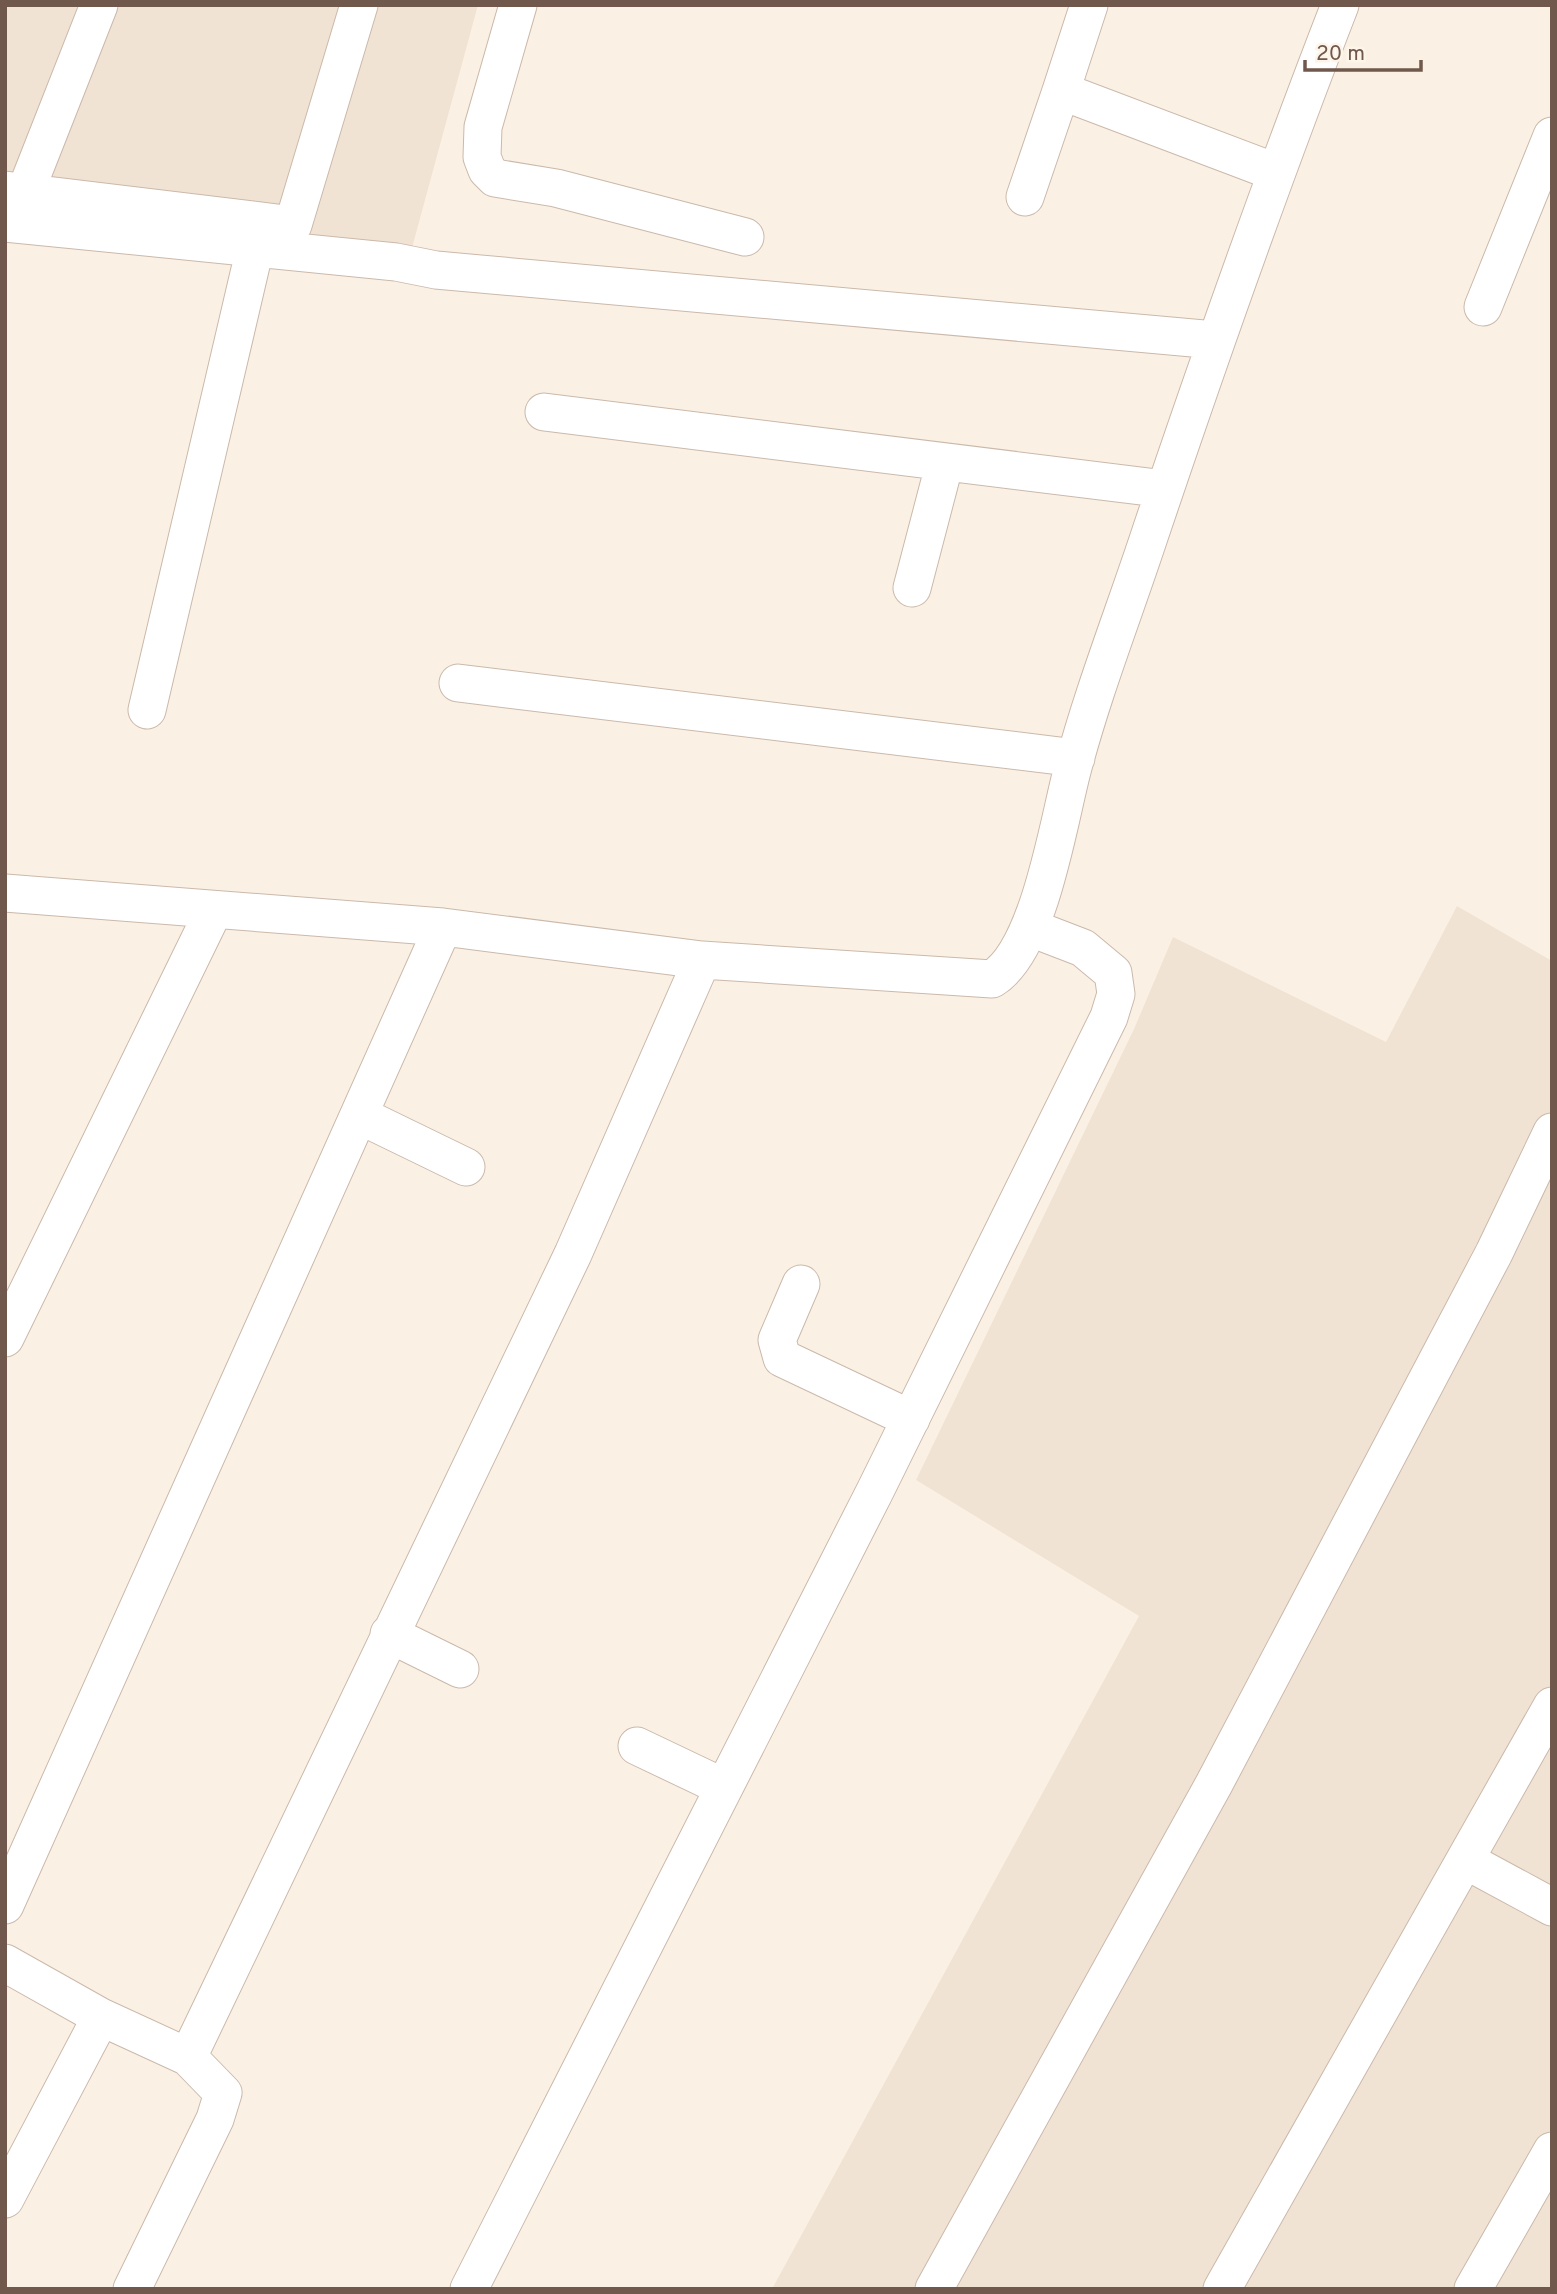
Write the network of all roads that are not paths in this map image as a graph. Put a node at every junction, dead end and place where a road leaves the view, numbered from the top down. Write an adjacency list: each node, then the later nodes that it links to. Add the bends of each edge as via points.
1 (99, 5): 9 (street)
2 (359, 5): 9 (street, via 293,226)
3 (518, 5): 12 (street, via 483,127 482,157 487,170 495,178 556,188)
4 (1090, 5): 6 (street)
5 (1340, 5): 8 (street)
6 (1062, 90): 8 (street); 10 (street)
7 (1552, 135): 14 (street)
8 (1275, 172): 15 (street)
9 (15, 192)
10 (1025, 197)
11 (5, 223): 13 (street)
12 (746, 237)
13 (255, 248): 15 (street, via 436,270); 21 (street)
14 (1483, 307)
15 (1215, 340): 18 (street)
16 (544, 412): 17 (street)
17 (945, 462): 18 (street); 19 (street)
18 (1165, 489): 22 (street)
19 (912, 588)
20 (458, 683): 22 (street)
21 (147, 710)
22 (1076, 758): 26 (street)
23 (5, 893): 24 (street)
24 (215, 909): 25 (street); 32 (street)
25 (443, 927): 27 (street); 28 (street)
26 (1031, 928): 27 (street, via 1014,959 992,979); 33 (street, via 1083,948 1113,972 1116,994 1109,1017)
27 (702, 960): 34 (street, via 573,1254)
28 (359, 1115): 30 (street); 40 (street)
29 (1552, 1132): 49 (street, via 1214,1784)
30 (466, 1167)
31 (802, 1284): 33 (street, via 777,1340 782,1358)
32 (5, 1338)
33 (911, 1419): 38 (street)
34 (389, 1634): 35 (street); 44 (street)
35 (460, 1669)
36 (1552, 1706): 39 (street)
37 (636, 1746): 38 (street)
38 (723, 1787): 48 (street)
39 (1465, 1860): 41 (street); 50 (street)
40 (5, 1905)
41 (1552, 1908)
42 (5, 1963): 43 (street)
43 (101, 2017): 44 (street); 46 (street)
44 (188, 2057): 47 (street, via 221,2087 223,2099)
45 (1552, 2151): 51 (street)
46 (5, 2199)
47 (132, 2289)
48 (468, 2289)
49 (934, 2289)
50 (1222, 2289)
51 (1473, 2289)

